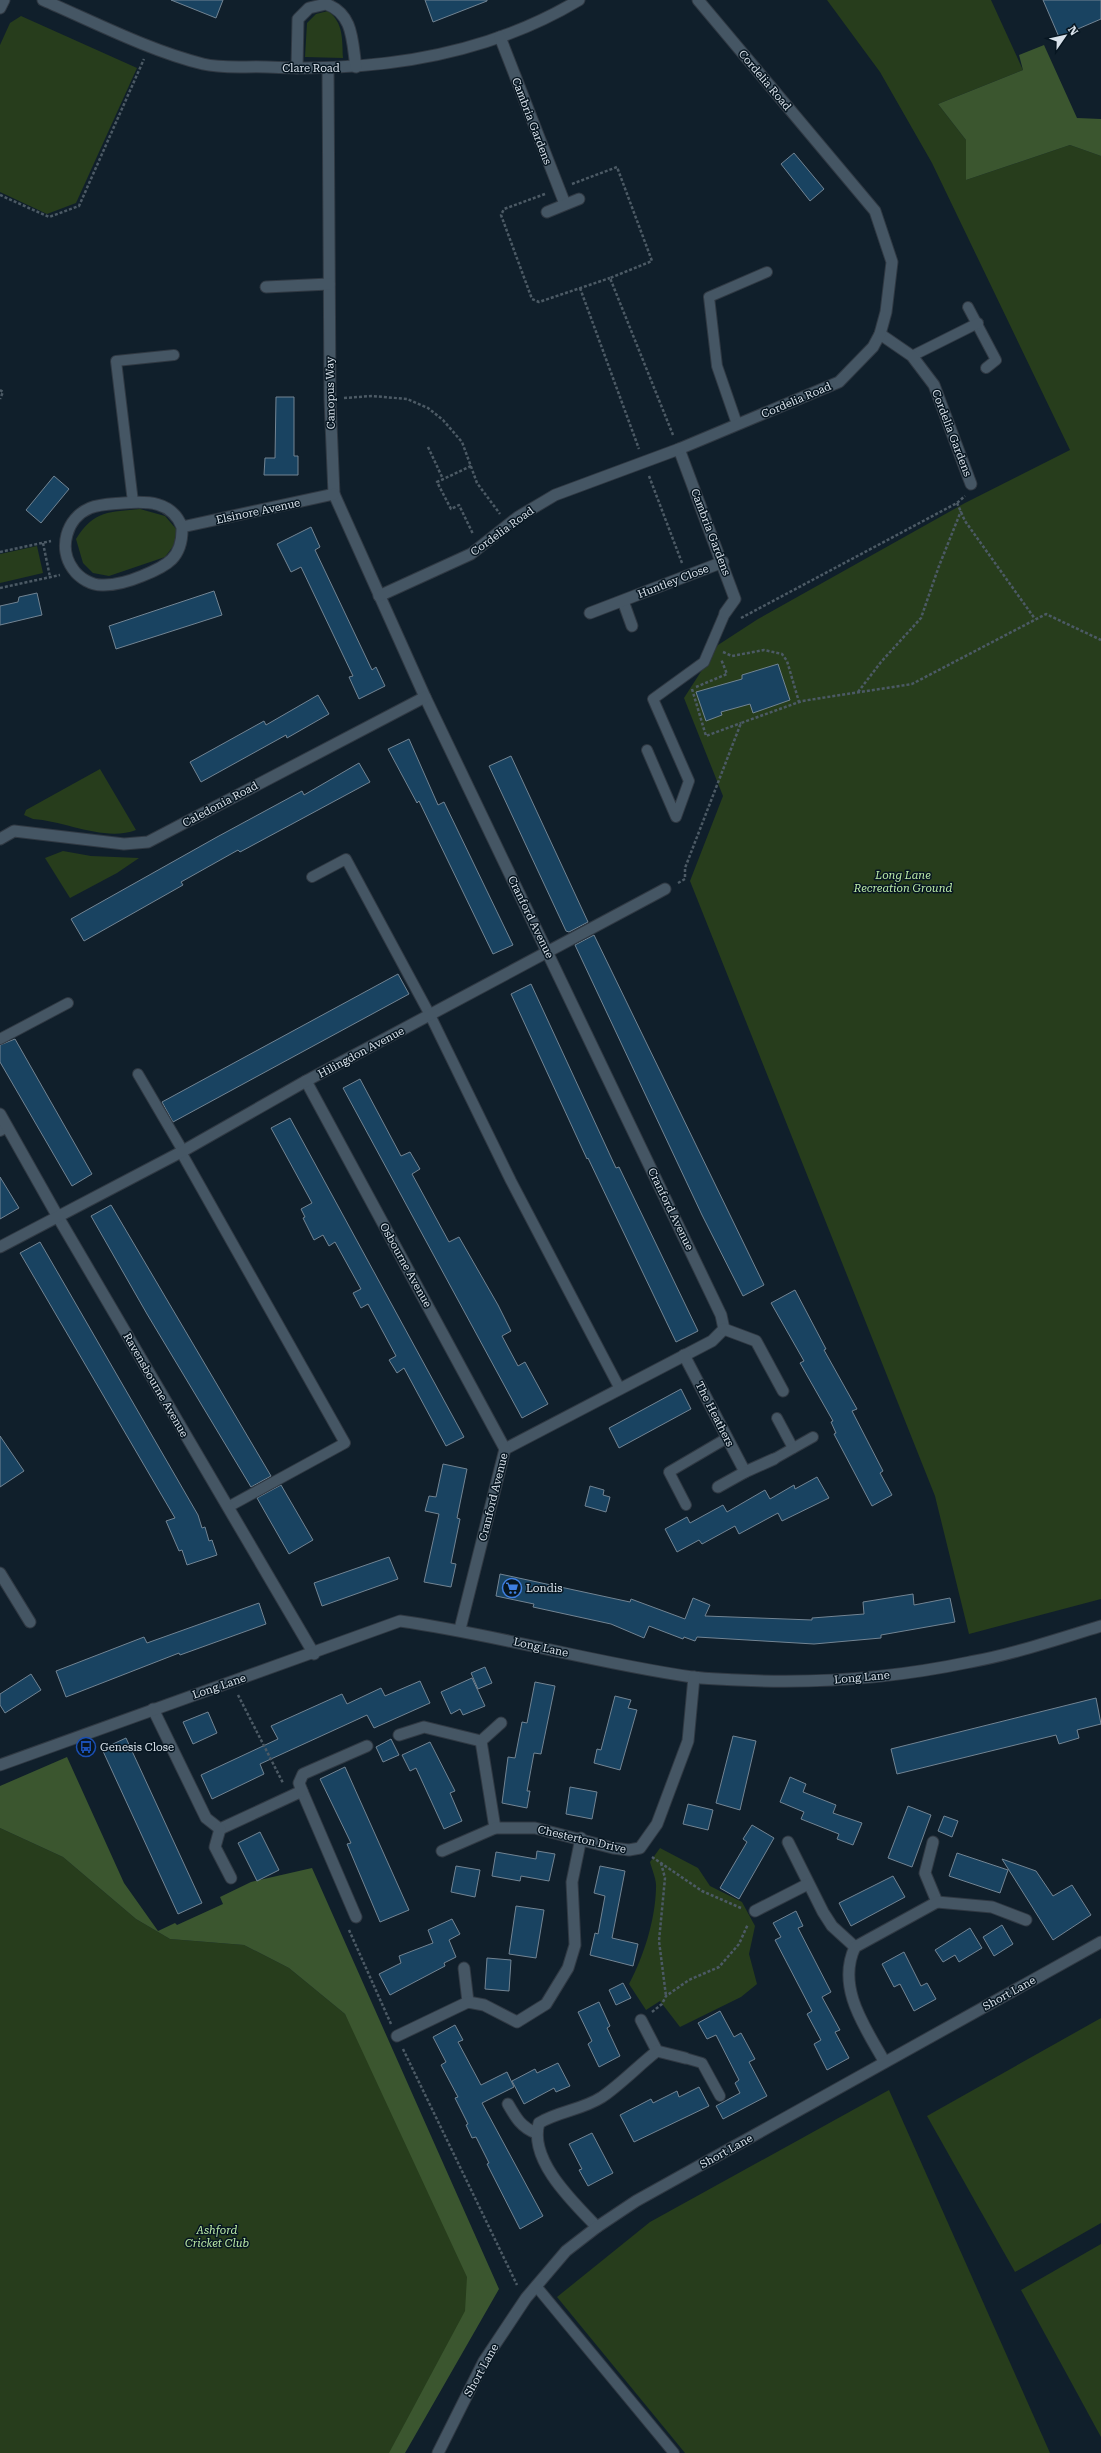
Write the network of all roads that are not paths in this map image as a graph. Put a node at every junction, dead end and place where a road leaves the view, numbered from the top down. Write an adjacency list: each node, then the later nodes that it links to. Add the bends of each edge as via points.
1 (4, 0): 6 (street)
2 (43, 0): 9 (street, Clare Road, via 150,46 204,64)
3 (579, 0): 7 (street, Clare Road, via 531,25)
4 (698, 0): 19 (street, Cordelia Road, via 875,211 892,262 886,312)
5 (326, 2): 8 (street, via 342,12 347,21); 9 (street, via 309,8 298,19)
6 (0, 8)
7 (500, 37): 8 (street, Clare Road, via 422,59); 12 (street, Cambria Gardens)
8 (356, 67): 10 (street, Clare Road)
9 (297, 68): 10 (street, Clare Road)
10 (328, 69): 15 (street, Canopus Way)
11 (579, 199): 12 (street)
12 (565, 204): 13 (street)
13 (547, 212)
14 (767, 272): 23 (lane, via 709,297 717,366)
15 (329, 284): 16 (street); 26 (street, Canopus Way)
16 (266, 287)
17 (968, 307): 18 (lane)
18 (978, 323): 21 (lane); 22 (lane, via 996,360)
19 (880, 334): 21 (street, Cordelia Gardens); 23 (street, Cordelia Road, via 872,347 839,382)
20 (174, 355): 27 (lane, via 116,361)
21 (912, 356): 25 (street, Cordelia Gardens, via 934,385)
22 (986, 368)
23 (737, 424): 24 (street, Cordelia Road)
24 (679, 449): 29 (street, Cambria Gardens); 30 (street, Cordelia Road, via 555,495 518,517 471,554)
25 (971, 484)
26 (334, 494): 28 (street, Elsinore Avenue); 30 (street, Canopus Way)
27 (133, 502): 28 (street, via 150,502 165,507 176,515); 28 (street, via 91,508 76,520 65,539 68,563 74,572 87,581 102,586 133,580 162,568 177,553)
28 (182, 527)
29 (723, 562): 31 (street, Huntley Close); 33 (street, Cambria Gardens, via 735,599)
30 (379, 596): 35 (street, Canopus Way)
31 (623, 601): 32 (street, Huntley Close); 34 (street, Huntley Close)
32 (590, 613)
33 (725, 613): 36 (lane, via 704,662 653,699 689,781 676,817)
34 (632, 626)
35 (425, 697): 37 (street, Caledonia Road, via 148,842 124,844 14,831); 40 (street, Cranford Avenue)
36 (647, 750)
37 (0, 839)
38 (312, 877): 42 (lane, via 346,859)
39 (666, 889): 40 (street, Hilingdon Avenue)
40 (548, 952): 42 (street, Hilingdon Avenue); 51 (street, Cranford Avenue, via 721,1315)
41 (68, 1003): 43 (lane)
42 (430, 1015): 45 (street, Hilingdon Avenue); 53 (lane, via 511,1181)
43 (0, 1039)
44 (138, 1074): 48 (lane)
45 (306, 1081): 48 (street, Hilingdon Avenue); 59 (street, Osbourne Avenue)
46 (0, 1114): 47 (street, Ravensbourne Avenue)
47 (4, 1129): 49 (street, Ravensbourne Avenue)
48 (182, 1152): 49 (street, Hilingdon Avenue); 64 (lane, via 345,1443)
49 (58, 1217): 50 (street, Hilingdon Avenue); 64 (street, Ravensbourne Avenue)
50 (0, 1247)
51 (724, 1329): 52 (street, Cranford Avenue, via 712,1341); 54 (street, via 756,1341)
52 (684, 1355): 53 (street, Cranford Avenue); 57 (street, The Heathers)
53 (620, 1389): 59 (street, Cranford Avenue)
54 (783, 1391)
55 (777, 1418): 58 (lane)
56 (813, 1437): 58 (lane)
57 (727, 1438): 61 (street, The Heathers); 63 (lane, via 668,1472)
58 (793, 1448): 60 (lane)
59 (505, 1449): 68 (street, Cranford Avenue)
60 (774, 1458): 61 (street)
61 (745, 1472): 62 (street)
62 (718, 1487)
63 (686, 1505)
64 (228, 1507): 69 (street, Ravensbourne Avenue)
65 (0, 1573): 66 (street)
66 (30, 1622)
67 (1101, 1626): 70 (street, Long Lane, via 971,1662 910,1672 806,1681)
68 (460, 1629): 69 (street, Long Lane, via 400,1621); 70 (street, Long Lane, via 580,1656)
69 (314, 1654): 71 (street, Long Lane)
70 (694, 1677): 80 (street, Chesterton Drive, via 688,1741 657,1824 640,1848 614,1848)
71 (153, 1709): 76 (street, Long Lane); 79 (street, via 206,1818)
72 (501, 1723): 74 (street)
73 (399, 1735): 74 (street, via 424,1727)
74 (482, 1741): 78 (street)
75 (367, 1746): 77 (street, via 303,1774 299,1783)
76 (0, 1765)
77 (302, 1791): 79 (street); 88 (street)
78 (495, 1828): 80 (street, Chesterton Drive, via 535,1828); 83 (street, Chesterton Drive)
79 (220, 1829): 84 (street, via 215,1847)
80 (581, 1838): 93 (street, via 572,1882 575,1945 568,1968 546,2004 517,2022 484,2005)
81 (788, 1842): 85 (street)
82 (933, 1842): 86 (street, via 925,1873)
83 (442, 1851)
84 (230, 1878)
85 (808, 1884): 87 (street); 91 (street, via 832,1926)
86 (937, 1902): 89 (street, via 992,1907); 91 (street)
87 (755, 1911)
88 (356, 1917)
89 (1026, 1920)
90 (1101, 1942): 98 (street, Short Lane)
91 (855, 1947): 98 (street, via 849,1968 851,1996)
92 (464, 1968): 93 (street)
93 (468, 2002): 95 (street)
94 (641, 2020): 96 (street)
95 (397, 2036)
96 (657, 2051): 97 (street); 101 (street, via 602,2097 580,2109 552,2115 539,2123)
97 (685, 2058): 99 (lane, via 702,2062)
98 (884, 2061): 102 (street, Short Lane, via 636,2201)
99 (720, 2096)
100 (508, 2104): 101 (street, via 525,2129)
101 (536, 2133): 102 (street, via 553,2178)
102 (597, 2227): 103 (street, Short Lane, via 566,2251)
103 (536, 2286): 104 (street, Short Lane, via 484,2361); 105 (lane)
104 (438, 2453)
105 (674, 2453)

